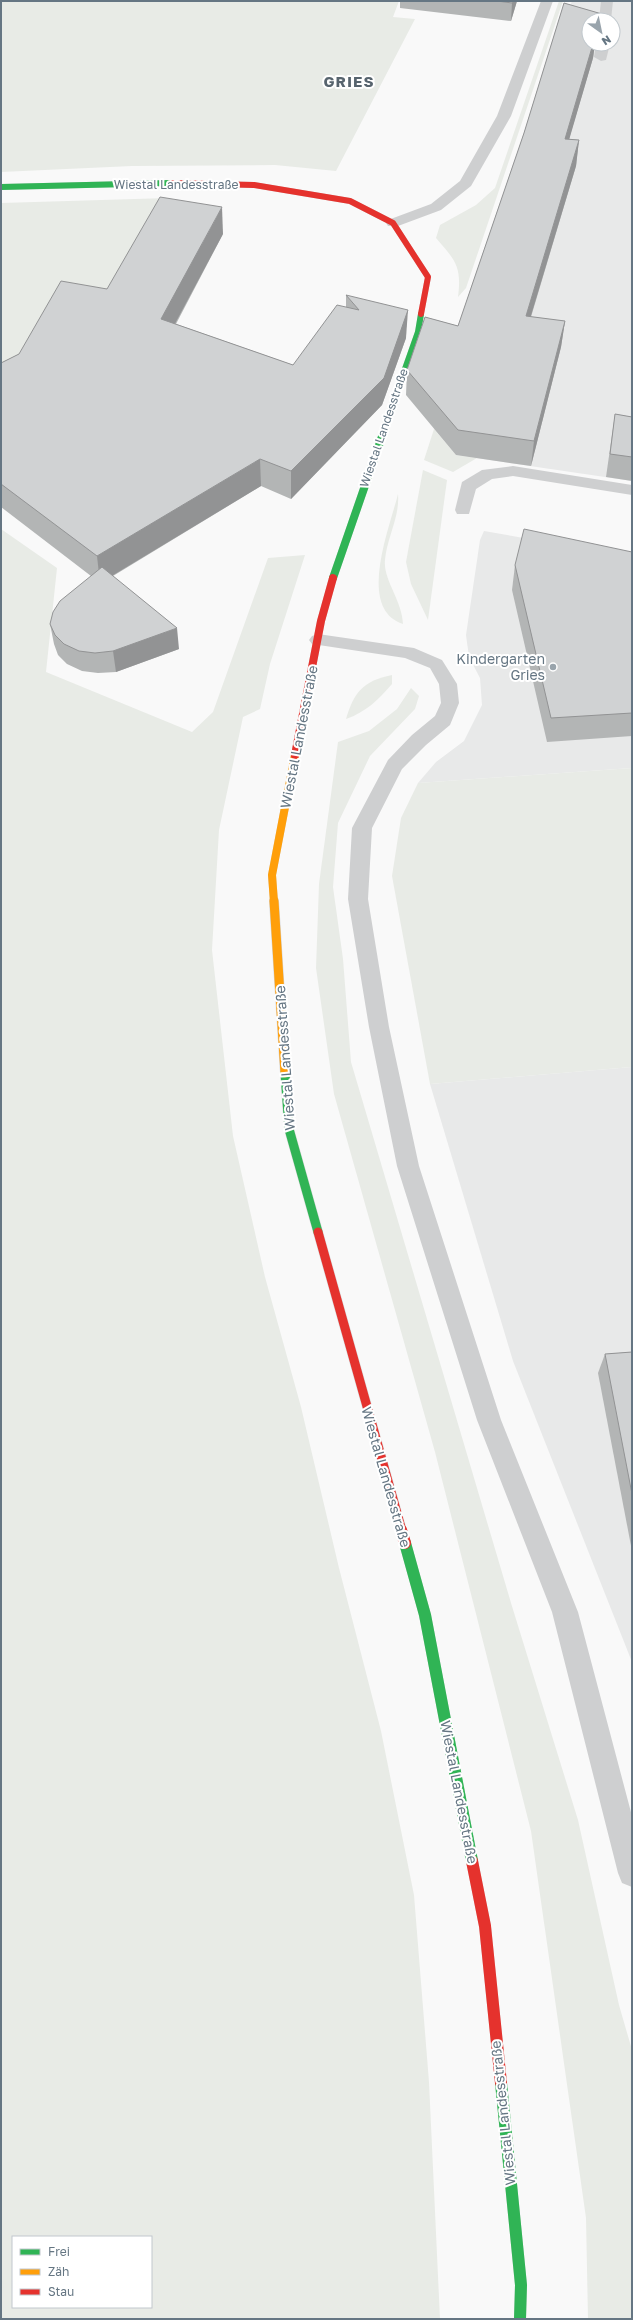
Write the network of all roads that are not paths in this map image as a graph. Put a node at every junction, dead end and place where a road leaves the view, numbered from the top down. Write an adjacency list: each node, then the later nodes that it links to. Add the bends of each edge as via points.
1 (547, 1): 5 (street, via 504,116 466,183 436,207)
2 (607, 1): 3 (street)
3 (606, 12)
4 (1, 187): 5 (main road, Wiestal Landesstraße, via 174,183 254,185 350,202)
5 (393, 223): 8 (main road, Wiestal Landesstraße, via 428,277 418,332 336,567)
6 (632, 490): 7 (street, via 512,471 488,474 468,486)
7 (463, 510)
8 (318, 640): 9 (street, via 408,652 436,664 448,684 450,703 443,720 395,765 362,828 358,900 379,1027 408,1166 489,1420 565,1612); 10 (main road, Wiestal Landesstraße, via 272,874 289,1129 425,1615 485,1926 520,2285)
9 (632, 1873)
10 (520, 2319)

